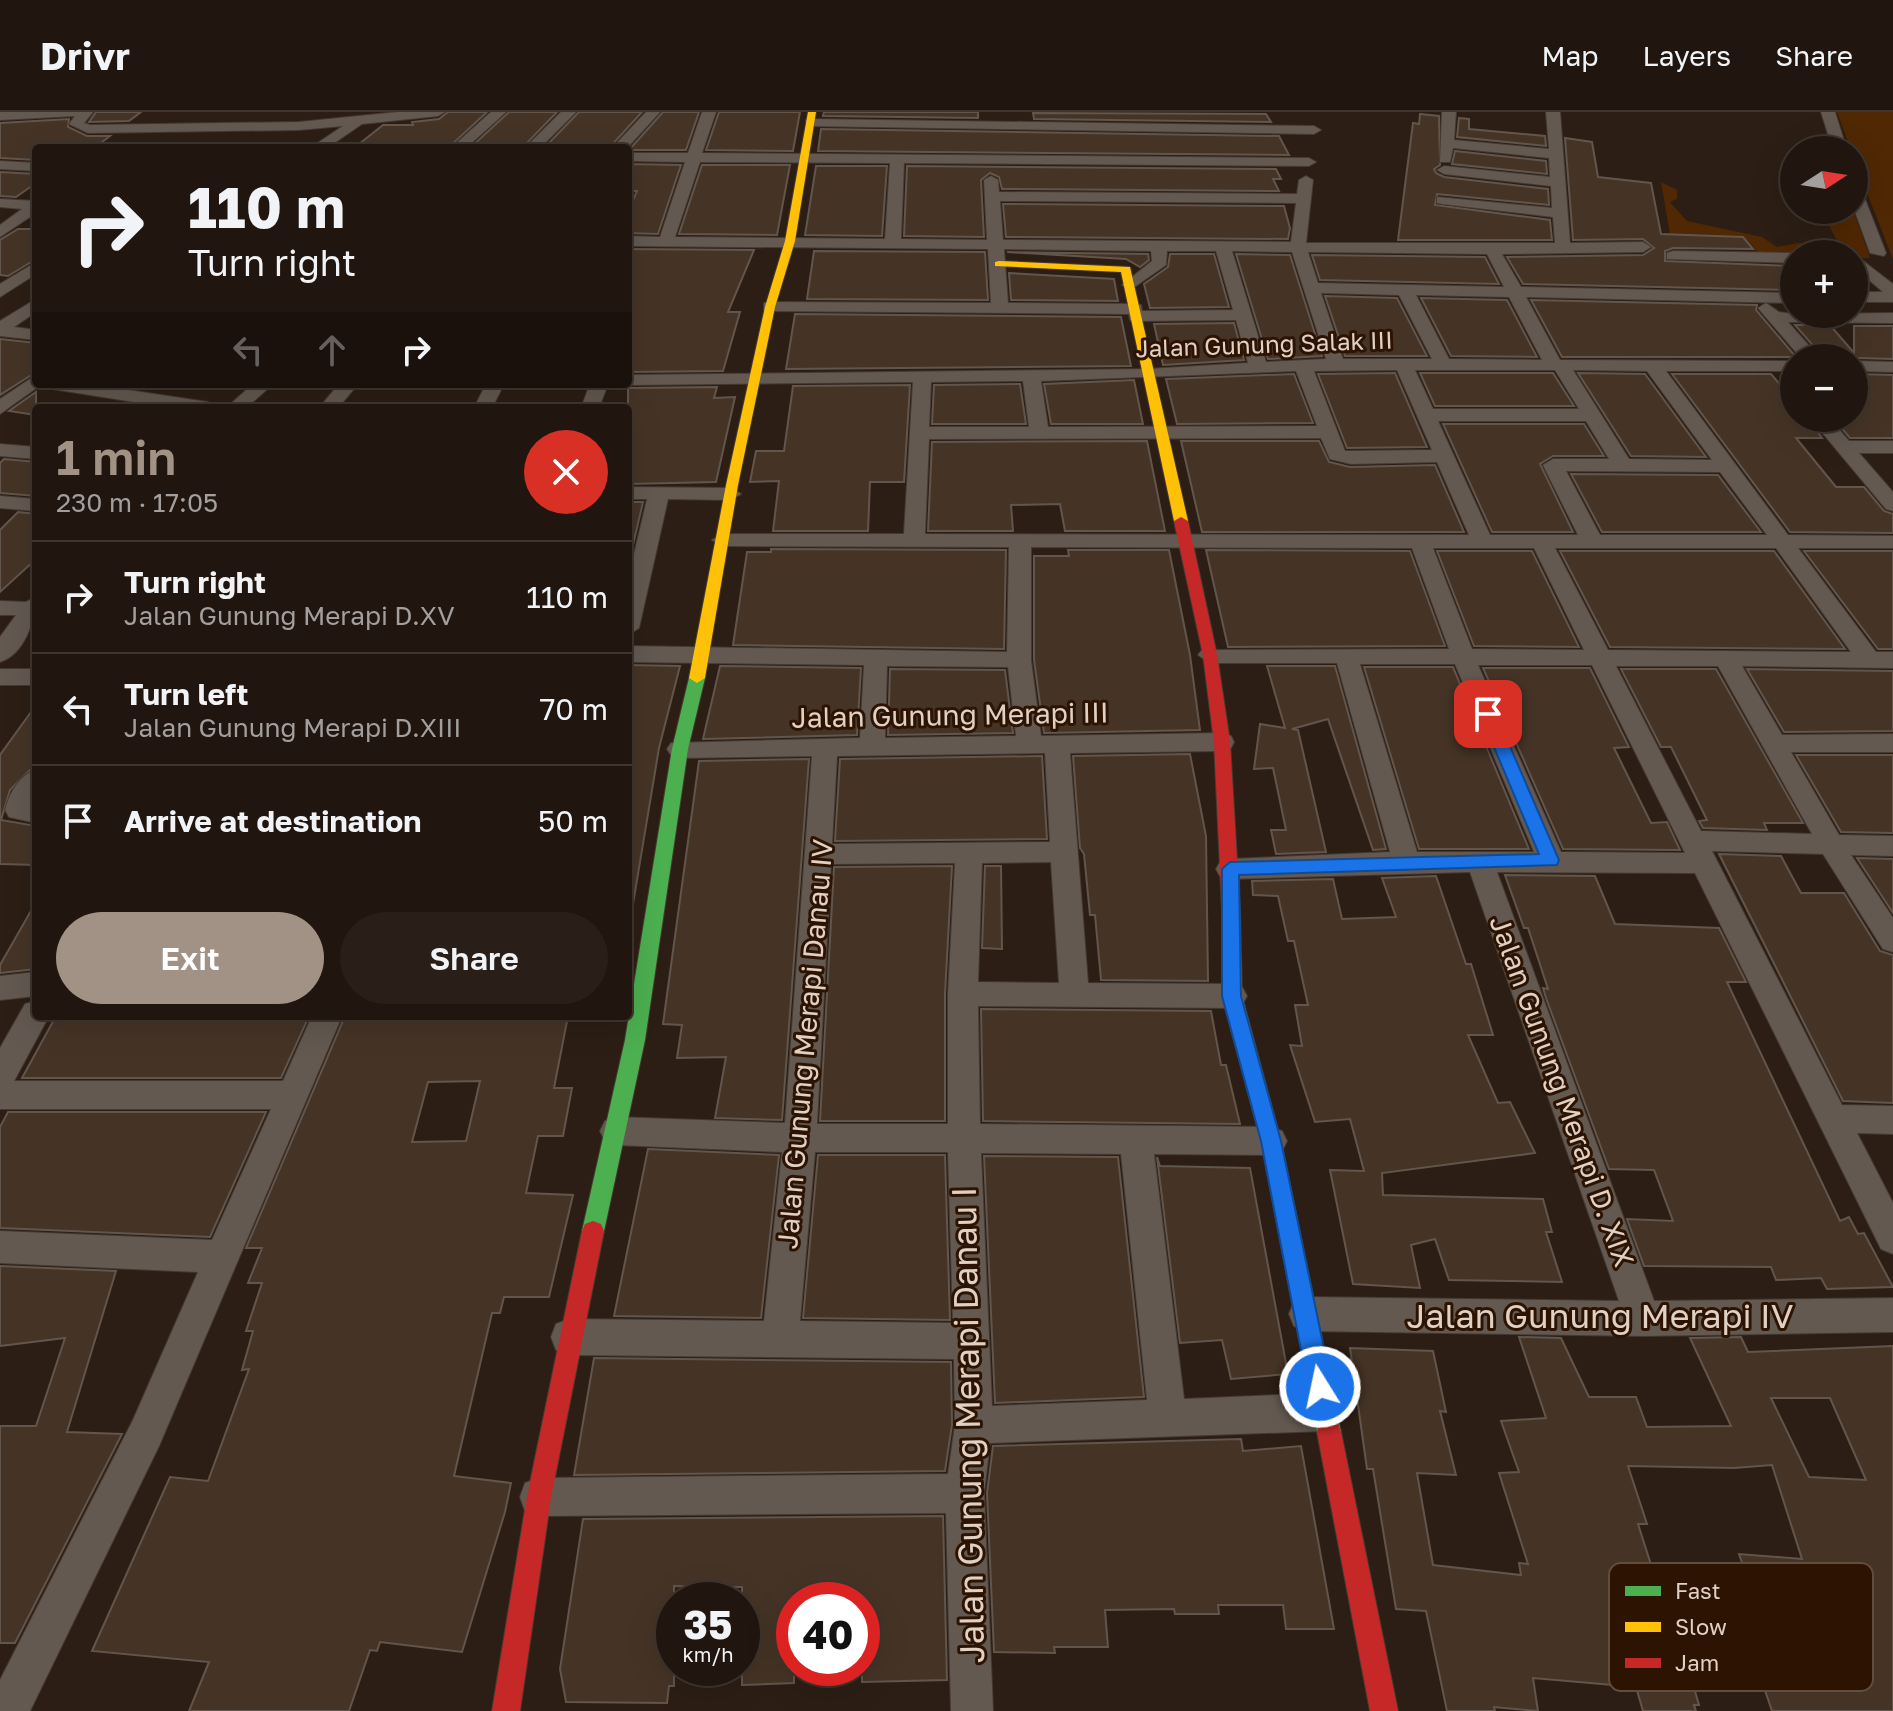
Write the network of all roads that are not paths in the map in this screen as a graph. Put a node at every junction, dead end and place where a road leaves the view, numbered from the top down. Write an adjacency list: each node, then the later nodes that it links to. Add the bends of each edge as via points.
1 (5, 112): 15 (street)
2 (242, 112): 21 (street)
3 (320, 112): 14 (street, via 317,116)
4 (438, 112): 14 (street)
5 (499, 112): 29 (street)
6 (569, 112): 30 (street)
7 (653, 112): 31 (street)
8 (709, 112): 34 (street)
9 (1315, 112): 22 (street)
10 (1449, 112): 27 (street)
11 (1552, 112): 32 (street)
12 (1828, 112): 24 (street)
13 (82, 113): 15 (street); 21 (street, via 76,124 88,129)
14 (395, 114): 19 (street)
15 (0, 116)
16 (812, 117): 17 (street); 35 (street)
17 (984, 119): 18 (street); 37 (street)
18 (1030, 119): 22 (street); 38 (street)
19 (353, 125): 20 (street); 23 (street); 28 (street)
20 (299, 126): 21 (street); 26 (street)
21 (226, 127): 25 (street)
22 (1314, 130): 39 (street)
23 (386, 133)
24 (1836, 136)
25 (208, 141)
26 (277, 141)
27 (1447, 143): 32 (street); 42 (street)
28 (323, 144)
29 (463, 144)
30 (536, 144)
31 (623, 144)
32 (1555, 154): 43 (street)
33 (632, 157): 34 (street)
34 (694, 157): 35 (street); 53 (street)
35 (805, 157): 36 (street); 54 (street)
36 (897, 159): 37 (street); 55 (street)
37 (989, 160): 38 (street); 44 (street)
38 (1033, 161): 39 (street)
39 (1309, 162): 45 (street)
40 (0, 165): 41 (street)
41 (32, 167)
42 (1444, 170): 43 (street); 49 (street, via 1439,206)
43 (1558, 182): 49 (street)
44 (993, 196): 45 (street); 56 (street)
45 (1302, 199): 59 (street)
46 (0, 203): 47 (street)
47 (32, 206)
48 (32, 209): 51 (street)
49 (1560, 213): 62 (street)
50 (1867, 224): 63 (street)
51 (0, 232)
52 (632, 241): 53 (street)
53 (666, 241): 54 (street)
54 (790, 241): 55 (street); 78 (street)
55 (893, 243): 56 (street)
56 (998, 244): 57 (street); 65 (street)
57 (1158, 246): 58 (street); 69 (street, via 1160,262)
58 (1223, 247): 59 (street); 82 (street)
59 (1298, 247): 61 (street); 70 (street)
60 (1643, 247): 62 (street)
61 (1492, 249): 62 (street); 72 (street)
62 (1563, 249)
63 (1878, 253)
64 (1780, 258): 75 (street, via 1676,256)
65 (999, 264): 69 (street, via 1119,267 1126,269); 79 (street)
66 (32, 269): 68 (street)
67 (1885, 276): 73 (street)
68 (5, 285)
69 (1130, 285): 81 (street)
70 (1312, 288): 71 (street); 89 (street)
71 (1406, 292): 72 (street); 90 (street)
72 (1516, 293): 75 (street); 92 (street)
73 (1893, 294): 74 (street)
74 (1868, 296)
75 (1716, 298): 77 (street)
76 (1780, 298): 77 (street)
77 (1759, 299): 83 (street)
78 (770, 307): 79 (street); 103 (street)
79 (1000, 307): 81 (street)
80 (32, 308): 85 (street)
81 (1135, 312): 82 (street); 101 (street)
82 (1241, 315): 94 (street)
83 (1774, 317): 84 (street); 87 (street)
84 (1893, 318)
85 (3, 333): 86 (street)
86 (32, 335)
87 (1798, 344)
88 (1403, 363): 89 (street, Jalan Gunung Salak III); 90 (street, Jalan Gunung Salak III); 115 (street)
89 (1336, 364): 91 (street, Jalan Gunung Salak III)
90 (1443, 364): 92 (street, Jalan Gunung Salak III)
91 (1303, 365): 94 (street, Jalan Gunung Salak III); 118 (street)
92 (1558, 365): 93 (street, Jalan Gunung Salak III); 116 (street)
93 (1652, 365): 95 (street, Jalan Gunung Salak III); 128 (street)
94 (1258, 366): 101 (street, Jalan Gunung Salak III)
95 (1774, 366): 96 (street, Jalan Gunung Salak III); 99 (street)
96 (1780, 366)
97 (1868, 366): 98 (street)
98 (1893, 367)
99 (1780, 373)
100 (1031, 374): 101 (street, Jalan Gunung Salak III); 102 (street, Jalan Gunung Salak III); 117 (street)
101 (1147, 374): 121 (street)
102 (922, 377): 103 (street, Jalan Gunung Salak III); 120 (street)
103 (755, 379): 104 (street, Jalan Gunung Salak III); 131 (street)
104 (632, 380)
105 (32, 387): 114 (street)
106 (79, 388): 110 (street)
107 (162, 388): 110 (street)
108 (259, 388): 112 (street)
109 (346, 388): 113 (street)
110 (150, 399): 111 (street)
111 (182, 404)
112 (240, 404)
113 (332, 404)
114 (0, 408)
115 (1426, 415): 116 (street); 126 (street)
116 (1592, 415): 127 (street)
117 (1039, 432): 120 (street); 121 (street)
118 (1326, 432): 121 (street); 126 (street, via 1333,452 1341,457)
119 (1831, 432): 122 (street)
120 (918, 433): 137 (street)
121 (1161, 433): 142 (street)
122 (1844, 447): 123 (street); 134 (street)
123 (1893, 447)
124 (0, 450): 125 (street)
125 (32, 453)
126 (1445, 456): 139 (street)
127 (1623, 465): 128 (street); 141 (street, via 1553,465)
128 (1727, 466): 143 (street)
129 (632, 493): 130 (street)
130 (659, 493): 131 (street); 148 (street)
131 (731, 494): 136 (street)
132 (0, 502): 133 (street)
133 (32, 505)
134 (1893, 505)
135 (1020, 539): 137 (street); 142 (street); 158 (street)
136 (723, 540): 137 (street); 153 (street)
137 (914, 540)
138 (1420, 540): 139 (street); 142 (street); 154 (street)
139 (1482, 541): 140 (street)
140 (1541, 541): 141 (street); 155 (street)
141 (1592, 541): 143 (street)
142 (1183, 542): 151 (street)
143 (1782, 542): 144 (street); 159 (street)
144 (1893, 542)
145 (32, 606): 146 (street)
146 (0, 608)
147 (32, 609): 149 (street)
148 (632, 611)
149 (0, 654)
150 (632, 654): 153 (street)
151 (1210, 655): 152 (street); 163 (street)
152 (1346, 655): 154 (street); 179 (street)
153 (702, 656): 156 (street); 169 (street)
154 (1463, 656): 155 (street); 178 (street)
155 (1600, 657): 157 (street); 175 (street)
156 (876, 658): 158 (street); 167 (street)
157 (1725, 658): 159 (street); 166 (street)
158 (1019, 660): 164 (street)
159 (1869, 660): 160 (street)
160 (1893, 660)
161 (0, 677): 162 (street)
162 (32, 677)
163 (1222, 742): 164 (street, Jalan Gunung Merapi III); 181 (street)
164 (1043, 743): 167 (street, Jalan Gunung Merapi III); 174 (street)
165 (1893, 743): 166 (street)
166 (1775, 744): 172 (street)
167 (872, 746): 168 (street, Jalan Gunung Merapi III)
168 (825, 747): 169 (street, Jalan Gunung Merapi III); 177 (street, Jalan Gunung Merapi Danau IV)
169 (680, 749): 183 (street)
170 (32, 784): 171 (street, via 18,810)
171 (32, 812)
172 (1833, 846): 173 (street); 175 (street); 182 (street)
173 (1893, 846)
174 (1065, 852): 176 (street); 187 (street)
175 (1698, 852): 178 (street); 196 (street)
176 (969, 853): 177 (street); 186 (street, Jalan Gunung Merapi Danau I)
177 (821, 854): 199 (street, Jalan Gunung Merapi Danau IV)
178 (1551, 860): 180 (street)
179 (1406, 862): 180 (street); 181 (street)
180 (1480, 862): 208 (street, Jalan Gunung Merapi D. XIX)
181 (1230, 869): 188 (street)
182 (1893, 941)
183 (637, 965): 189 (street)
184 (32, 984): 185 (street)
185 (0, 988)
186 (963, 994): 187 (street); 200 (street, Jalan Gunung Merapi Danau I)
187 (1074, 995): 188 (street)
188 (1232, 996): 202 (street)
189 (632, 1005)
190 (32, 1020): 193 (street)
191 (325, 1020): 195 (street)
192 (630, 1020): 198 (street)
193 (0, 1077)
194 (0, 1095): 195 (street)
195 (293, 1095): 205 (street)
196 (1833, 1119): 197 (street); 203 (street)
197 (1893, 1120)
198 (616, 1131): 199 (street); 209 (street)
199 (800, 1138): 200 (street); 210 (street, Jalan Gunung Merapi Danau IV)
200 (964, 1138): 201 (street); 211 (street, Jalan Gunung Merapi Danau I)
201 (1136, 1140): 202 (street); 213 (street)
202 (1271, 1141): 206 (street)
203 (1893, 1238)
204 (0, 1247): 205 (street)
205 (222, 1257): 217 (street, via 146,1433)
206 (1307, 1314): 208 (street, Jalan Gunung Merapi IV); 212 (street)
207 (1893, 1315): 208 (street, Jalan Gunung Merapi IV)
208 (1643, 1319)
209 (569, 1337): 210 (street); 216 (street)
210 (780, 1340): 211 (street)
211 (970, 1341): 214 (street, Jalan Gunung Merapi Danau I)
212 (1324, 1412): 213 (street); 220 (street)
213 (1168, 1418): 214 (street)
214 (974, 1425): 215 (street, Jalan Gunung Merapi Danau I)
215 (965, 1493): 216 (street); 219 (street, Jalan Gunung Merapi Danau I)
216 (539, 1497): 218 (street)
217 (7, 1711)
218 (506, 1711)
219 (972, 1711)
220 (1384, 1711)

